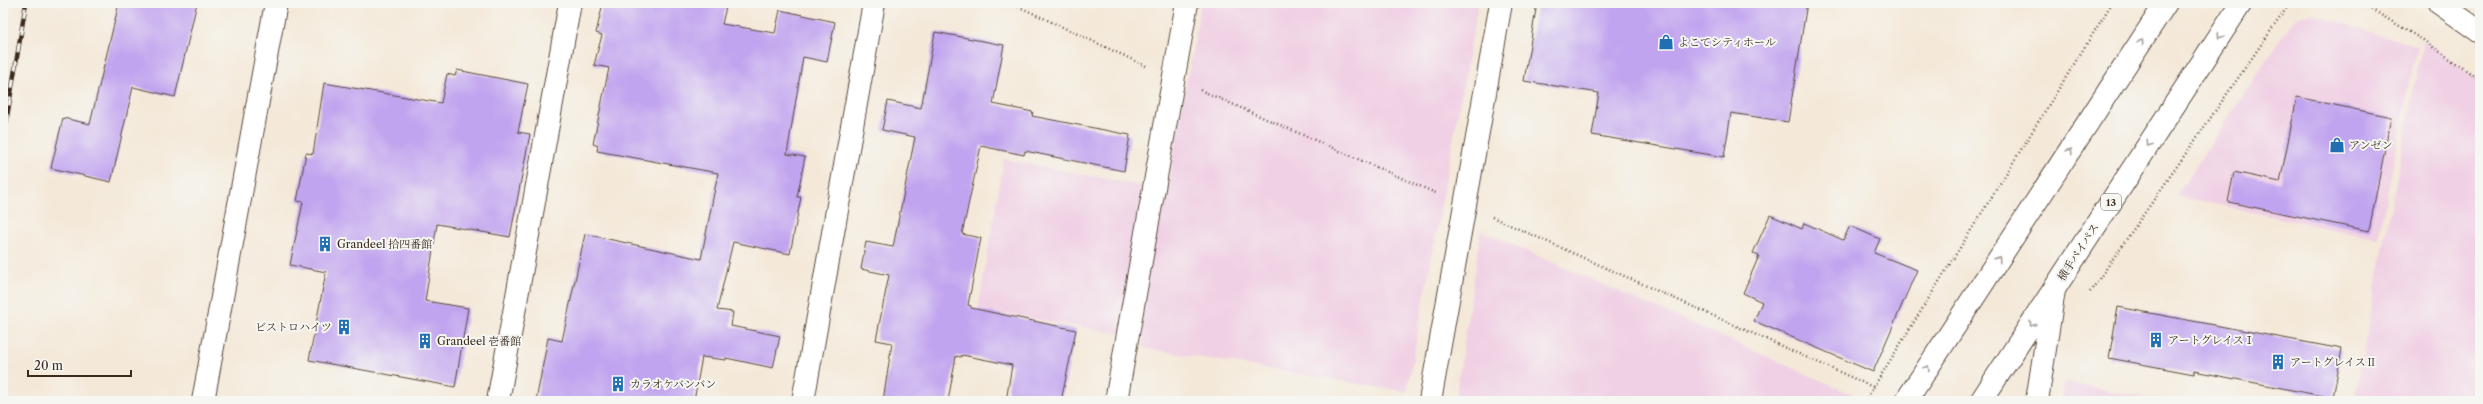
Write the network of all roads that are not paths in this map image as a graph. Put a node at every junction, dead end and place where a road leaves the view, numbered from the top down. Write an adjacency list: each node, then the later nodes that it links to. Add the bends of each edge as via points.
1 (276, 3): 11 (main road)
2 (570, 3): 12 (main road)
3 (874, 3): 13 (main road)
4 (1187, 3): 14 (main road)
5 (1501, 3): 15 (main road)
6 (2166, 3): 16 (main road, one-way to 6)
7 (2241, 3): 10 (main road, 横手バイパス / 13, one-way to 10)
8 (2440, 3): 9 (main road)
9 (2480, 32)
10 (2054, 290): 17 (main road, 横手バイパス / 13, one-way to 17); 18 (main road)
11 (203, 401)
12 (498, 401)
13 (803, 401)
14 (1116, 401)
15 (1430, 401)
16 (1906, 401)
17 (1981, 401)
18 (2037, 401)

